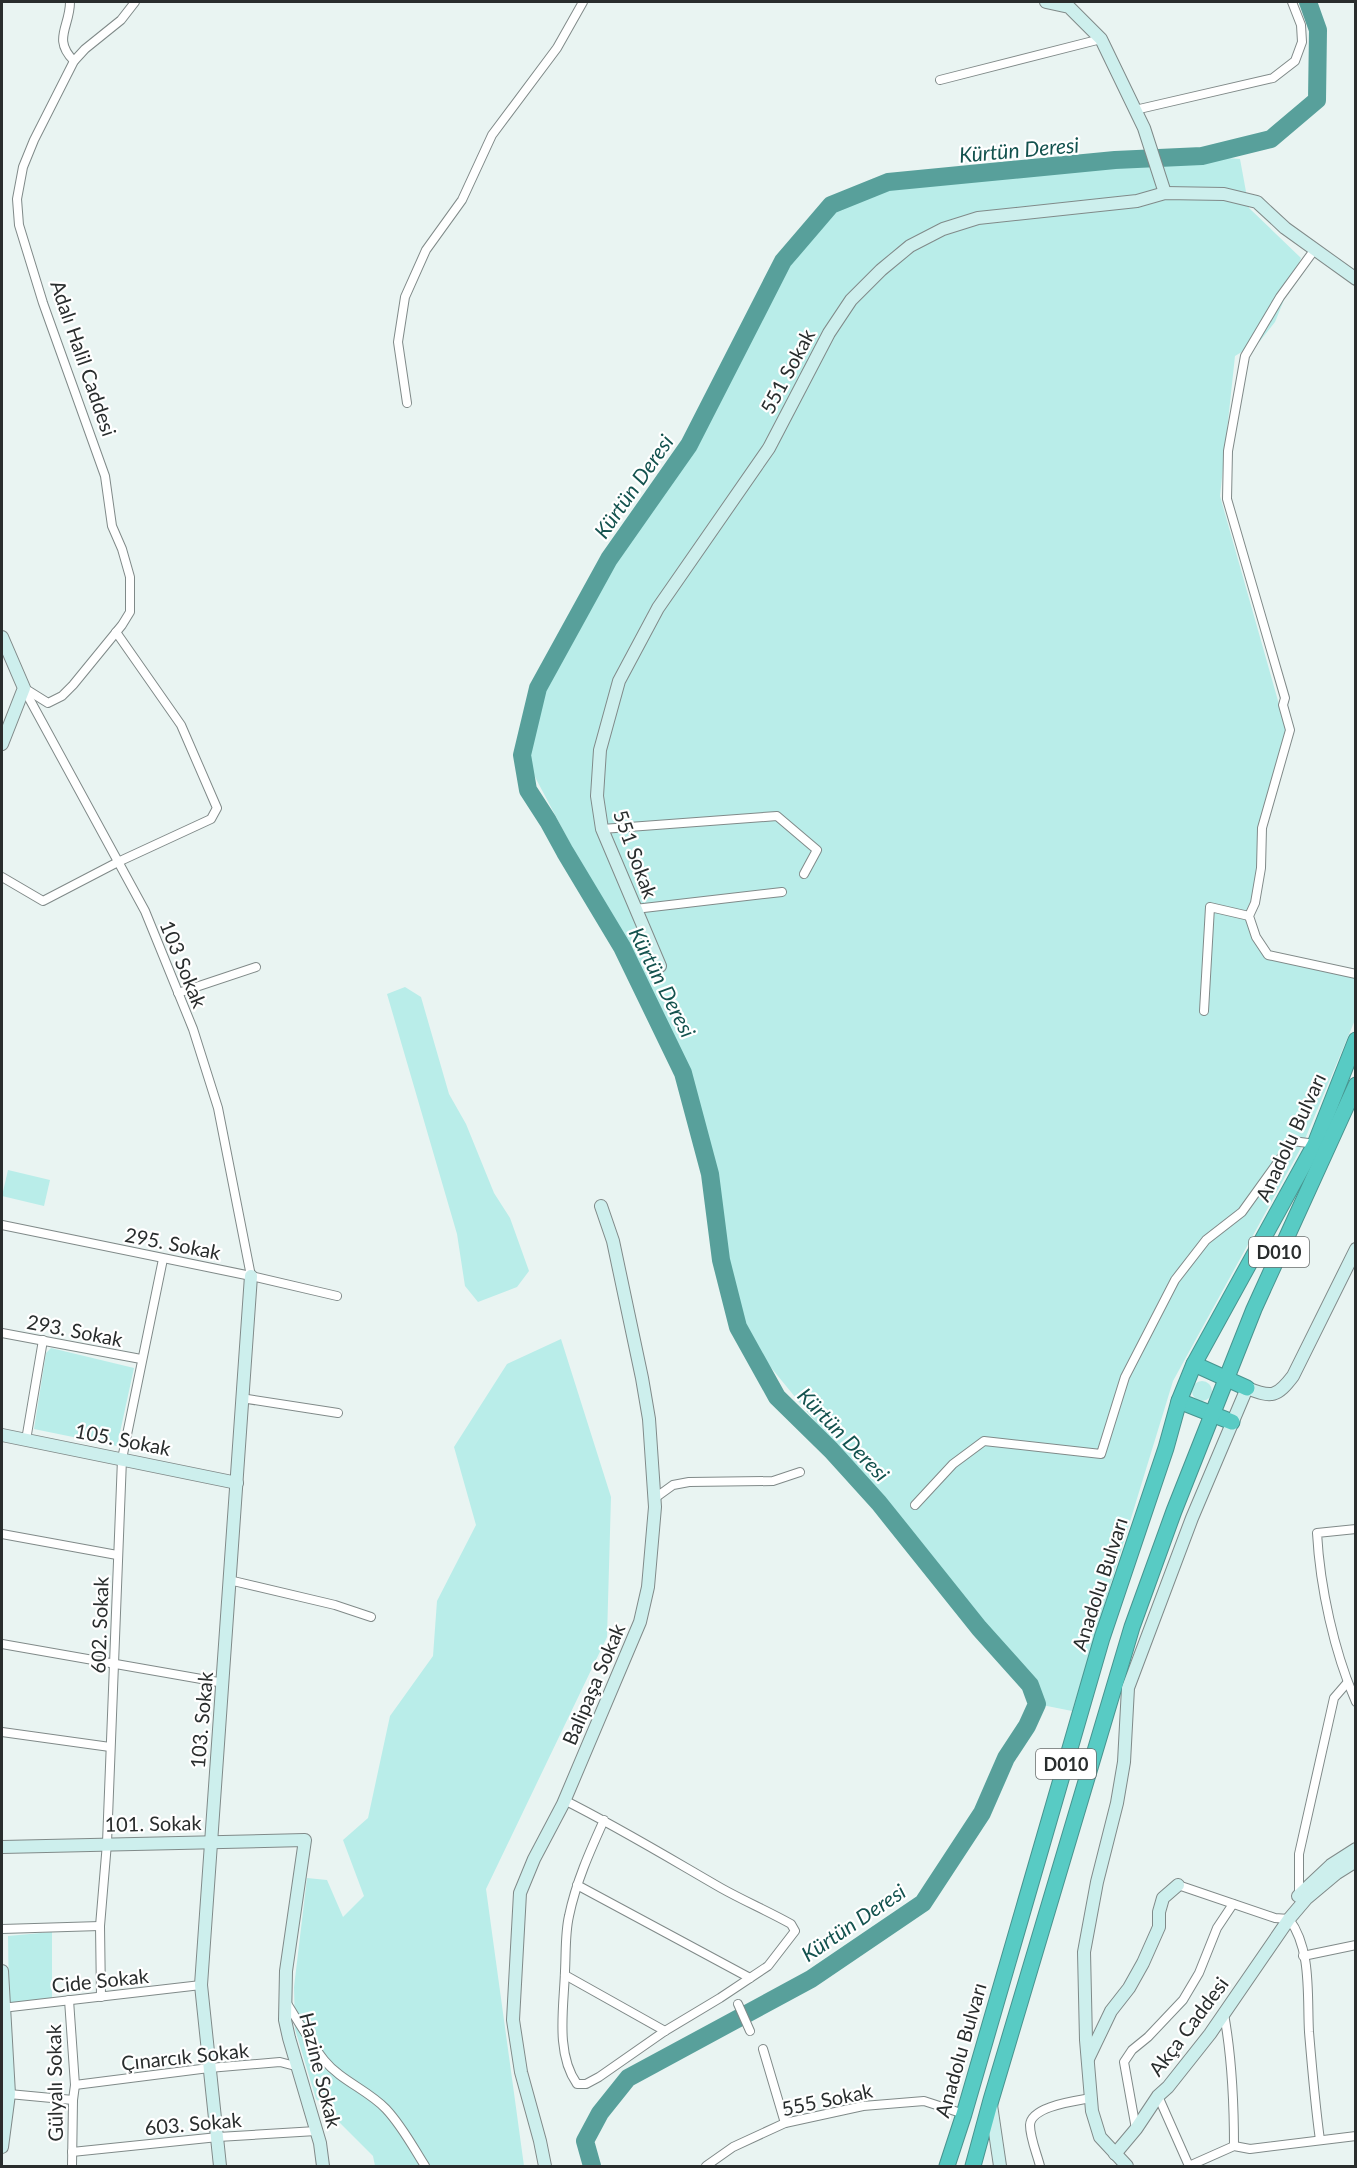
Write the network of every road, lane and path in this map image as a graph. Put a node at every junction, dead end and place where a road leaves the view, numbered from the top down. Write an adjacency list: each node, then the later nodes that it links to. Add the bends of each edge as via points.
1 (70, 2): 7 (street, via 61,38 65,52)
2 (135, 2): 7 (street, Adalı Halil Caddesi, via 121,20)
3 (583, 2): 13 (street, via 557,48 492,135 462,200 426,250 405,297 398,342)
4 (1046, 2): 6 (street, via 1069,7)
5 (1292, 2): 9 (street, via 1302,42 1295,61 1273,78)
6 (1101, 39): 8 (street); 9 (street)
7 (74, 61): 14 (street, Adalı Halil Caddesi, via 23,167 17,210 43,303 105,476 111,526 130,578 130,612)
8 (940, 80)
9 (1135, 110): 10 (street)
10 (1165, 193): 11 (street, 551 Sokak, via 1224,194 1257,202); 18 (street, 551 Sokak, via 1137,201 978,218 943,229 910,246 851,300 829,333 769,448 658,608 619,681 600,750 597,796)
11 (1315, 249): 12 (street, 551 Sokak); 24 (street, via 1280,297 1245,356 1228,451 1227,499 1285,698 1283,705 1290,730 1262,828 1262,868)
12 (1356, 279)
13 (407, 403)
14 (116, 632): 16 (street, Adalı Halil Caddesi, via 62,696 48,703); 19 (street, via 181,725 217,808 211,819)
15 (2, 637): 16 (street)
16 (24, 688): 17 (street); 19 (street, 103 Sokak)
17 (2, 744)
18 (603, 829): 20 (street, via 777,816 817,850); 23 (street, 551 Sokak)
19 (118, 862): 21 (street, via 43,901); 28 (street, 103 Sokak, via 145,911)
20 (804, 874)
21 (2, 877)
22 (782, 892): 23 (street)
23 (635, 909): 25 (street, 551 Sokak)
24 (1249, 916): 27 (street, via 1268,955); 29 (street, via 1210,907)
25 (660, 966)
26 (256, 968): 28 (street)
27 (1356, 974)
28 (178, 993): 37 (street, 103 Sokak, via 218,1108)
29 (1204, 1011)
30 (1356, 1040): 32 (highway, Anadolu Bulvarı / D010)
31 (1356, 1085): 43 (highway, Anadolu Bulvarı / D010, via 1277,1257)
32 (1315, 1144): 42 (highway, Anadolu Bulvarı / D010); 56 (street, via 1293,1141 1242,1212 1206,1240 1175,1280 1125,1377 1101,1454 984,1441 953,1464)
33 (601, 1206): 55 (street, Balipaşa Sokak, via 613,1241 642,1378)
34 (2, 1225): 36 (street, 295. Sokak)
35 (1356, 1249): 44 (street, via 1293,1376 1281,1391 1272,1394)
36 (163, 1259): 37 (street, 295. Sokak); 41 (street, 602. Sokak)
37 (250, 1276): 38 (street, 295. Sokak); 45 (street, 103. Sokak)
38 (337, 1296)
39 (2, 1333): 40 (street, 293. Sokak)
40 (43, 1340): 41 (street, 293. Sokak); 51 (street)
41 (141, 1359): 52 (street, 602. Sokak)
42 (1194, 1364): 43 (highway); 46 (highway, Anadolu Bulvarı / D010)
43 (1227, 1379): 44 (highway); 48 (highway, Anadolu Bulvarı / D010)
44 (1247, 1388): 49 (street)
45 (241, 1398): 47 (street); 54 (street, 103. Sokak)
46 (1179, 1401): 48 (highway); 108 (highway, Anadolu Bulvarı / D010, via 1102,1638)
47 (338, 1413)
48 (1213, 1414): 49 (highway); 107 (highway, Anadolu Bulvarı / D010, via 1132,1627)
49 (1232, 1422): 99 (street, via 1128,1688 1124,1762 1084,1952)
50 (2, 1435): 51 (street, 105. Sokak)
51 (26, 1440): 52 (street, 105. Sokak)
52 (122, 1459): 54 (street, 105. Sokak); 59 (street, 602. Sokak)
53 (800, 1472): 55 (street, via 773,1481 689,1482 673,1485)
54 (237, 1483): 60 (street, 103. Sokak)
55 (655, 1498): 69 (street, Balipaşa Sokak, via 648,1587 640,1622)
56 (915, 1505)
57 (1356, 1529): 65 (street, via 1317,1533 1329,1613)
58 (2, 1534): 59 (street)
59 (117, 1555): 63 (street, 602. Sokak)
60 (229, 1580): 61 (street); 64 (street, 103. Sokak)
61 (371, 1617)
62 (2, 1644): 63 (street)
63 (115, 1663): 64 (street); 68 (street, 602. Sokak)
64 (224, 1683): 72 (street, 103. Sokak)
65 (1347, 1683): 66 (street); 79 (street, via 1334,1698 1299,1854)
66 (1356, 1702)
67 (2, 1732): 68 (street)
68 (110, 1747): 73 (street, 602. Sokak)
69 (564, 1800): 70 (street); 123 (street, Balipaşa Sokak, via 520,1893 513,2020 521,2072)
70 (604, 1820): 77 (street); 88 (street, via 791,1924 795,1931 780,1952)
71 (305, 1840): 72 (street, 101. Sokak); 92 (street, Hazine Sokak)
72 (210, 1842): 73 (street, 101. Sokak); 89 (street, 103. Sokak)
73 (107, 1844): 74 (street, 101. Sokak); 82 (street, 602. Sokak)
74 (2, 1847)
75 (1356, 1849): 79 (street, Akça Caddesi, via 1331,1865)
76 (1356, 1861): 81 (street, Akça Caddesi, via 1305,1899)
77 (577, 1884): 87 (street, via 568,1918); 88 (street)
78 (1178, 1886): 80 (street); 99 (street, via 1163,1898 1159,1927 1143,1963 1111,2011)
79 (1299, 1895): 81 (street, Akça Caddesi)
80 (1233, 1904): 81 (street); 110 (street, via 1217,1928 1183,2000 1124,2062)
81 (1289, 1919): 85 (street, via 1297,1930); 95 (street, Akça Caddesi)
82 (100, 1926): 83 (street); 90 (street, 602. Sokak)
83 (2, 1929)
84 (1356, 1946): 85 (street)
85 (1303, 1956): 114 (street)
86 (2, 1971): 94 (street)
87 (565, 1975): 96 (street); 96 (street, via 562,2024 566,2056 578,2084 599,2077)
88 (750, 1978): 96 (street)
89 (201, 1985): 90 (street, Cide Sokak); 101 (street, 103. Sokak)
90 (101, 1997): 91 (street, Cide Sokak)
91 (69, 2000): 94 (street, Cide Sokak); 102 (street, Gülyalı Sokak)
92 (285, 2001): 100 (street, Hazine Sokak, via 285,2020); 122 (street, via 325,2061 386,2108)
93 (738, 2004): 97 (street)
94 (3, 2008): 103 (street)
95 (1224, 2014): 104 (street, Akça Caddesi); 115 (street, via 1234,2087)
96 (665, 2031)
97 (750, 2031)
98 (763, 2049): 109 (street)
99 (1088, 2059): 105 (street)
100 (299, 2067): 101 (street, Çınarcık Sokak, via 280,2062); 111 (street, Hazine Sokak)
101 (210, 2068): 102 (street, Çınarcık Sokak); 113 (street, 103. Sokak)
102 (75, 2085): 106 (street, Gülyalı Sokak)
103 (9, 2094): 106 (street); 116 (street)
104 (1158, 2096): 110 (street, Akça Caddesi); 130 (street)
105 (1091, 2097): 118 (street, via 1100,2137); 128 (street, via 1043,2109 1034,2115 1030,2129)
106 (73, 2100): 117 (street, Gülyalı Sokak)
107 (991, 2100): 126 (highway, Anadolu Bulvarı / D010); 127 (street)
108 (964, 2114): 109 (street, 555 Sokak, via 924,2100 863,2106); 125 (highway, Anadolu Bulvarı / D010)
109 (785, 2123): 124 (street, 555 Sokak, via 733,2147)
110 (1136, 2129): 118 (street, Akça Caddesi)
111 (316, 2131): 113 (street, 603. Sokak); 121 (street, Hazine Sokak)
112 (1356, 2136): 114 (street)
113 (218, 2137): 117 (street, 603. Sokak); 120 (street, 103. Sokak)
114 (1320, 2139): 115 (street, via 1250,2149)
115 (1234, 2146): 130 (street)
116 (2, 2147)
117 (72, 2152): 119 (street, Gülyalı Sokak)
118 (1115, 2154): 129 (street)
119 (72, 2166)
120 (220, 2166)
121 (323, 2166)
122 (425, 2166)
123 (545, 2166)
124 (706, 2166)
125 (947, 2166)
126 (973, 2166)
127 (1000, 2166)
128 (1040, 2166)
129 (1127, 2166)
130 (1189, 2166)

